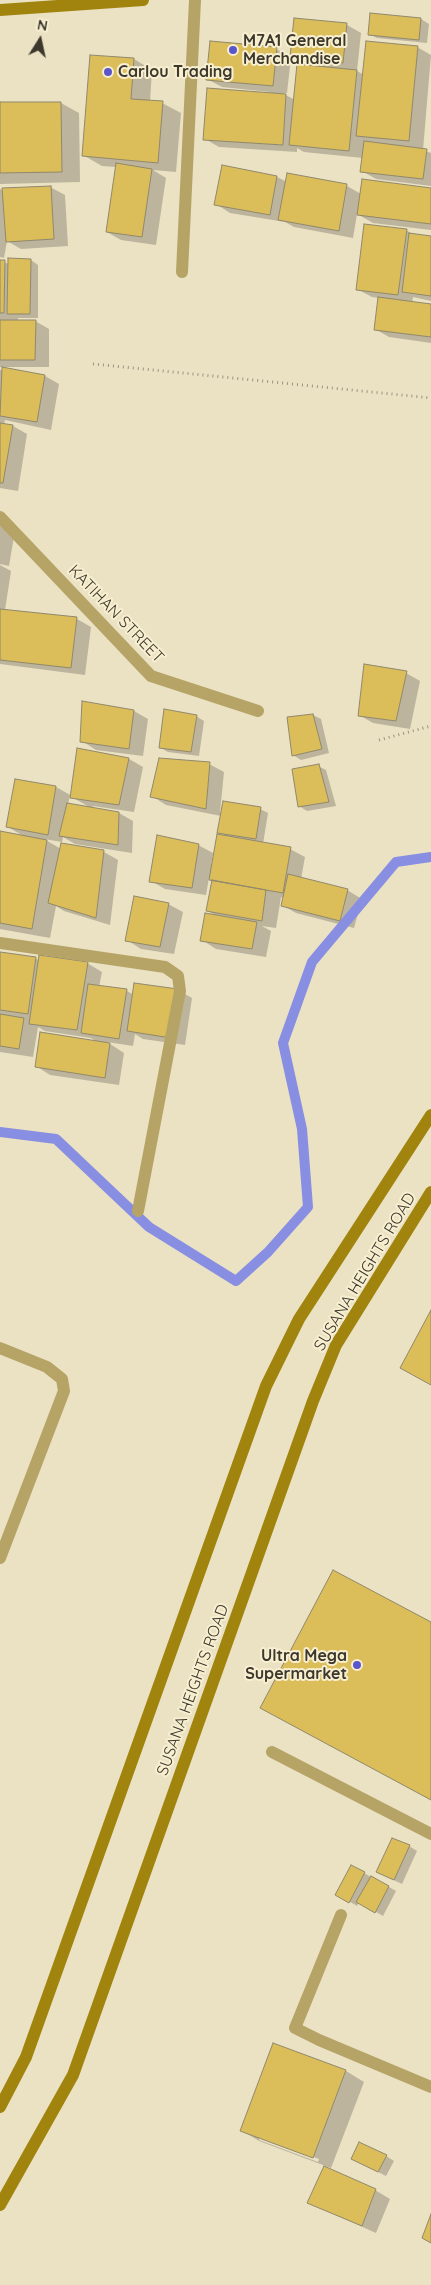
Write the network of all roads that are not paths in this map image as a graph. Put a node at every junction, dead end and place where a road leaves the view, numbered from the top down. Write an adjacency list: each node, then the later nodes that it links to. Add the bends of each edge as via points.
1 (143, 0): 3 (main road)
2 (195, 0): 5 (street)
3 (15, 4): 4 (main road)
4 (0, 10)
5 (182, 272)
6 (0, 517): 7 (street, KATIHAN STREET, via 151,676)
7 (258, 711)
8 (0, 943): 11 (street, via 165,967 178,976 180,991)
9 (431, 1115): 18 (main road, SUSANA HEIGHTS ROAD, via 308,1304 266,1386 26,2058)
10 (431, 1192): 19 (main road, SUSANA HEIGHTS ROAD, via 336,1345 306,1420 73,2074)
11 (138, 1211)
12 (0, 1348): 13 (street, via 47,1367 62,1379 64,1391)
13 (0, 1558)
14 (272, 1752): 15 (street)
15 (431, 1834)
16 (341, 1916): 17 (street, via 295,2028)
17 (431, 2087)
18 (0, 2107)
19 (0, 2205)

